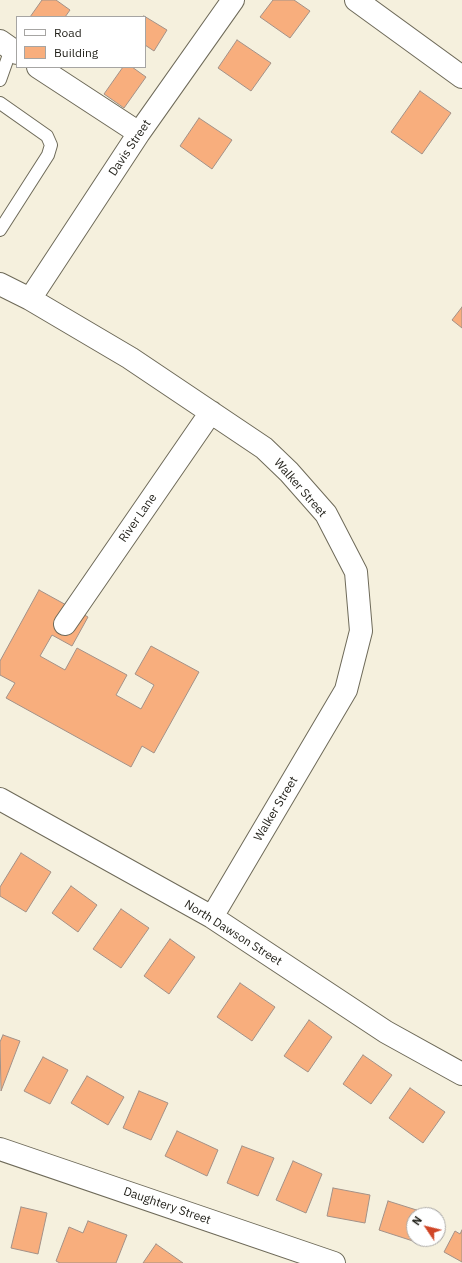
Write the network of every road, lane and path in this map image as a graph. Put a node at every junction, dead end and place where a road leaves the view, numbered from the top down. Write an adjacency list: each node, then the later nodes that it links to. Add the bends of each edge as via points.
1 (233, 0): 8 (street, Davis Street)
2 (356, 0): 5 (street)
3 (9, 48): 6 (lane)
4 (40, 68): 8 (street)
5 (462, 77)
6 (0, 80)
7 (0, 103): 9 (lane, via 47,136 51,145 48,155)
8 (139, 133): 11 (street, Davis Street)
9 (0, 230)
10 (0, 284): 11 (street, Walker Street)
11 (30, 299): 12 (street, Walker Street, via 130,358)
12 (211, 412): 13 (street, River Lane); 15 (street, Walker Street, via 264,448 326,514 356,572 361,631 346,690)
13 (65, 624)
14 (0, 799): 15 (street, North Dawson Street)
15 (212, 917): 16 (street, North Dawson Street, via 386,1032)
16 (462, 1074)
17 (0, 1148): 18 (street, Daughtery Street)
18 (334, 1263)

